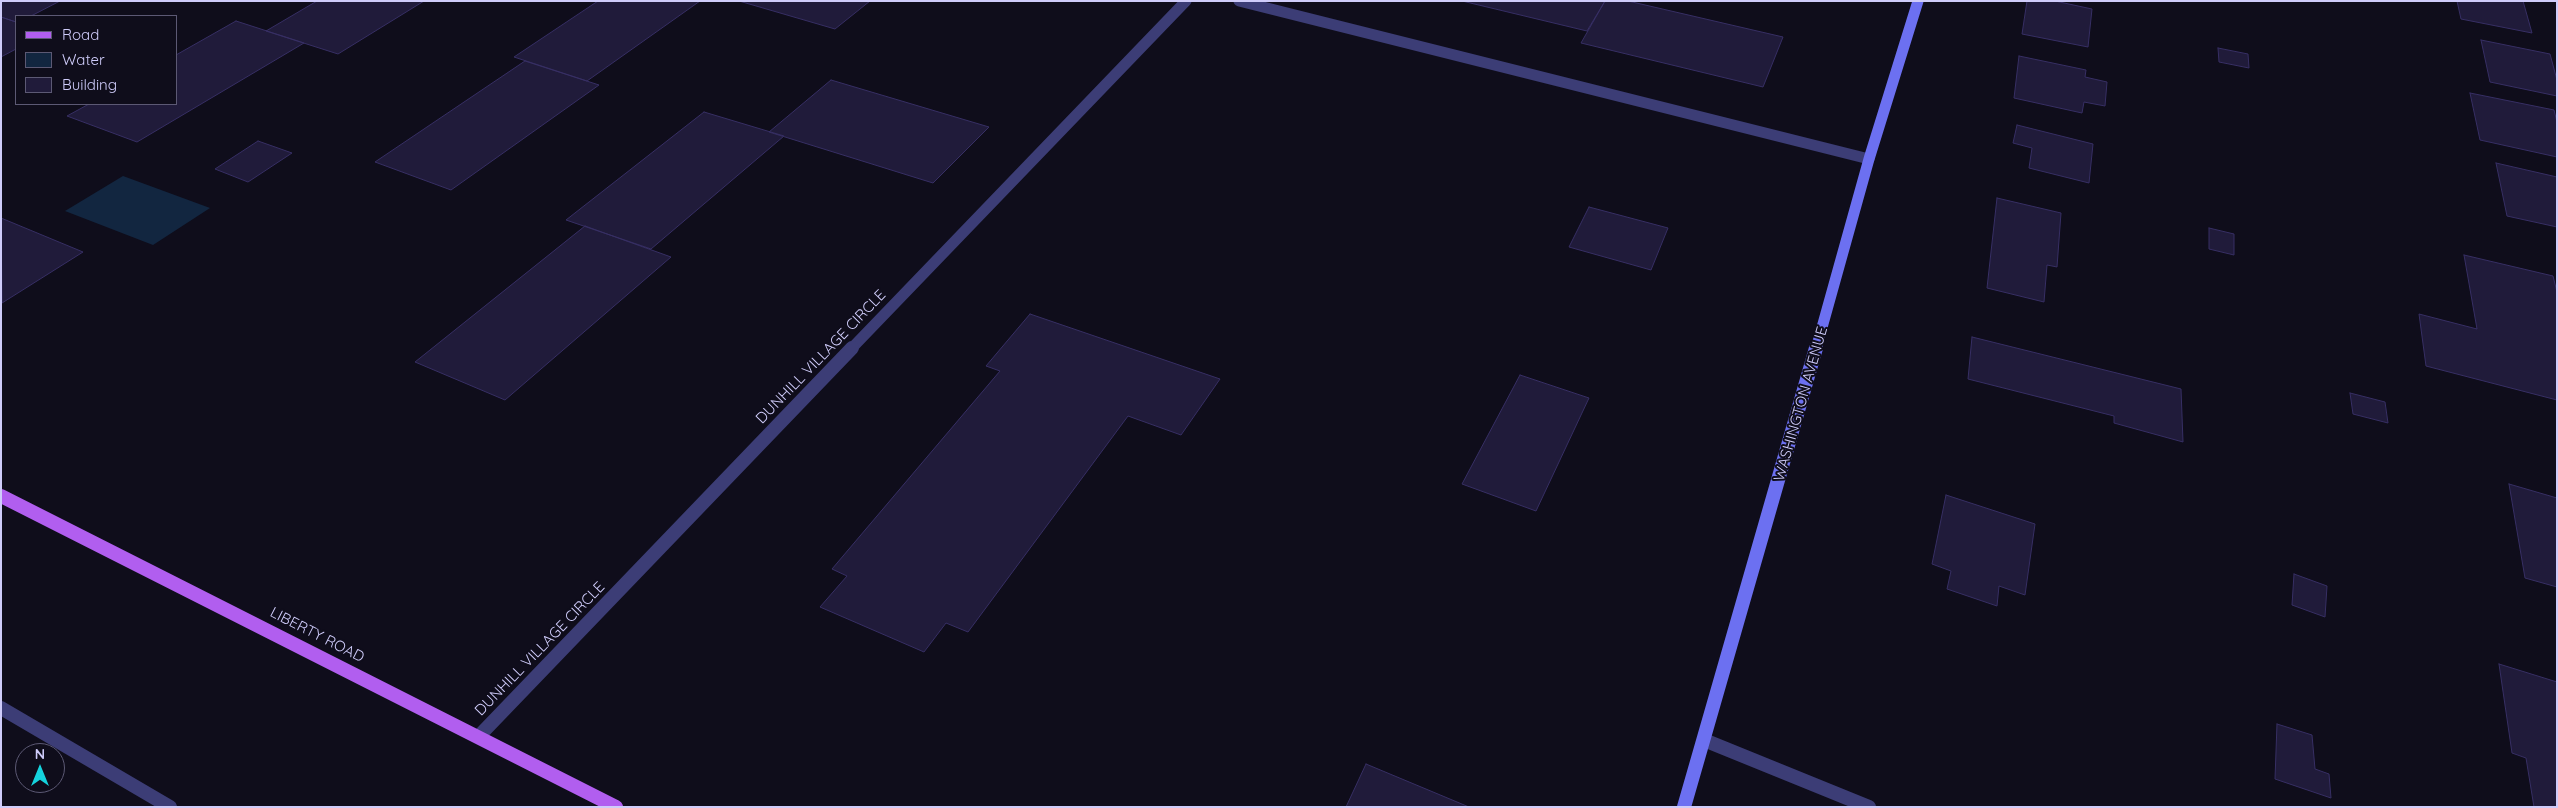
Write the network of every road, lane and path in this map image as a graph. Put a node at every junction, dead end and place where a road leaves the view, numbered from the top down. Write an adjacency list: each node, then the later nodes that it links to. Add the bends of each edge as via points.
1 (1186, 1): 7 (street, DUNHILL VILLAGE CIRCLE)
2 (1239, 1): 4 (street)
3 (1918, 1): 4 (main road, WASHINGTON AVENUE)
4 (1869, 159): 8 (main road, WASHINGTON AVENUE)
5 (1, 496): 7 (main road, LIBERTY ROAD)
6 (1, 708): 9 (street)
7 (479, 736): 10 (main road, LIBERTY ROAD)
8 (1704, 740): 11 (main road, WASHINGTON AVENUE); 12 (street)
9 (170, 807)
10 (616, 807)
11 (1684, 807)
12 (1870, 807)

